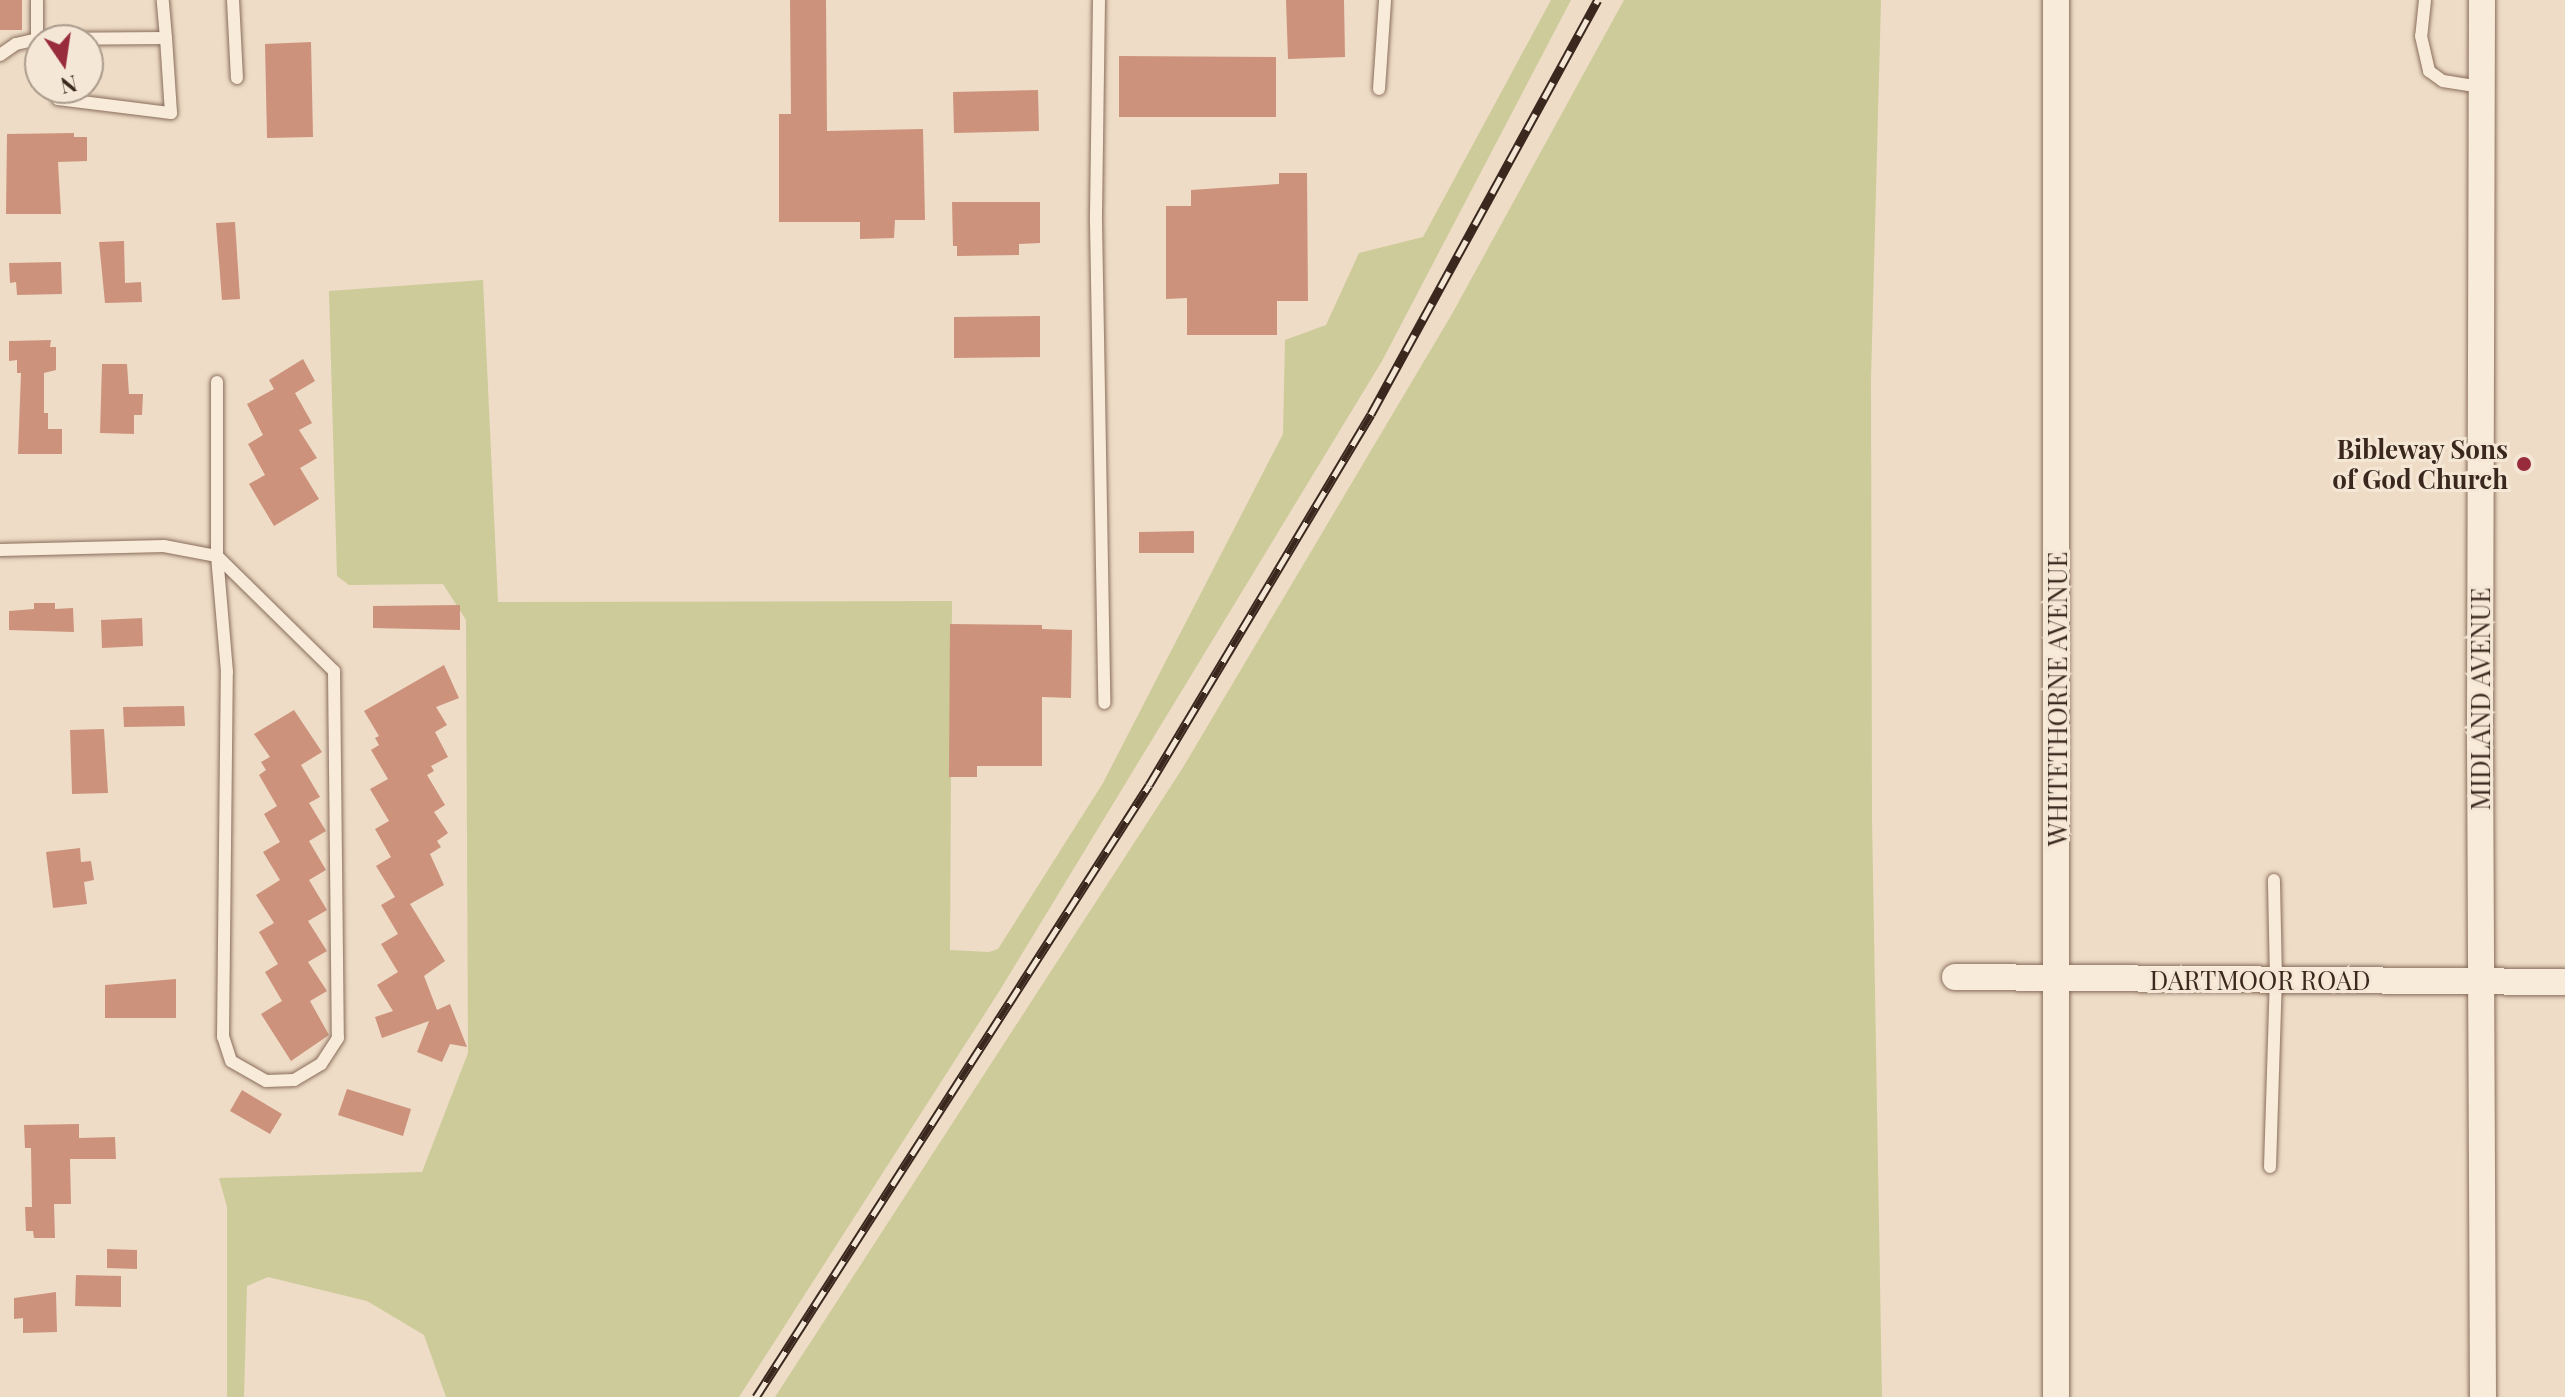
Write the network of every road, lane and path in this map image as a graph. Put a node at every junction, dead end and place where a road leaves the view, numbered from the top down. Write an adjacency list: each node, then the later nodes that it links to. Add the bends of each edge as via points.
1 (37, 0): 9 (lane)
2 (163, 0): 10 (lane)
3 (233, 0): 16 (lane)
4 (1099, 0): 23 (lane, via 1096,222)
5 (1385, 0): 18 (lane)
6 (2056, 0): 27 (street, WHITETHORNE AVENUE)
7 (2425, 0): 17 (lane, via 2421,36 2429,71 2443,81)
8 (2482, 0): 17 (street, MIDLAND AVENUE)
9 (37, 24)
10 (166, 38): 11 (lane); 19 (lane, via 171,113)
11 (104, 39)
12 (24, 42): 14 (lane)
13 (0, 43): 14 (lane)
14 (16, 44): 15 (lane)
15 (0, 55)
16 (237, 78)
17 (2482, 87): 28 (street, MIDLAND AVENUE)
18 (1379, 89)
19 (98, 104)
20 (217, 382): 22 (lane)
21 (0, 550): 22 (lane, via 164,546)
22 (217, 556): 22 (lane, via 334,671 338,1038 321,1064 294,1080 266,1081 231,1061 223,1037 227,672)
23 (1104, 703)
24 (2274, 880): 26 (lane)
25 (1955, 977): 27 (street, DARTMOOR ROAD)
26 (2276, 979): 27 (street, DARTMOOR ROAD); 28 (street, DARTMOOR ROAD); 30 (lane)
27 (2057, 980): 31 (street, WHITETHORNE AVENUE)
28 (2483, 982): 29 (street, DARTMOOR ROAD); 32 (street, MIDLAND AVENUE)
29 (2565, 982)
30 (2270, 1167)
31 (2056, 1397)
32 (2483, 1397)

